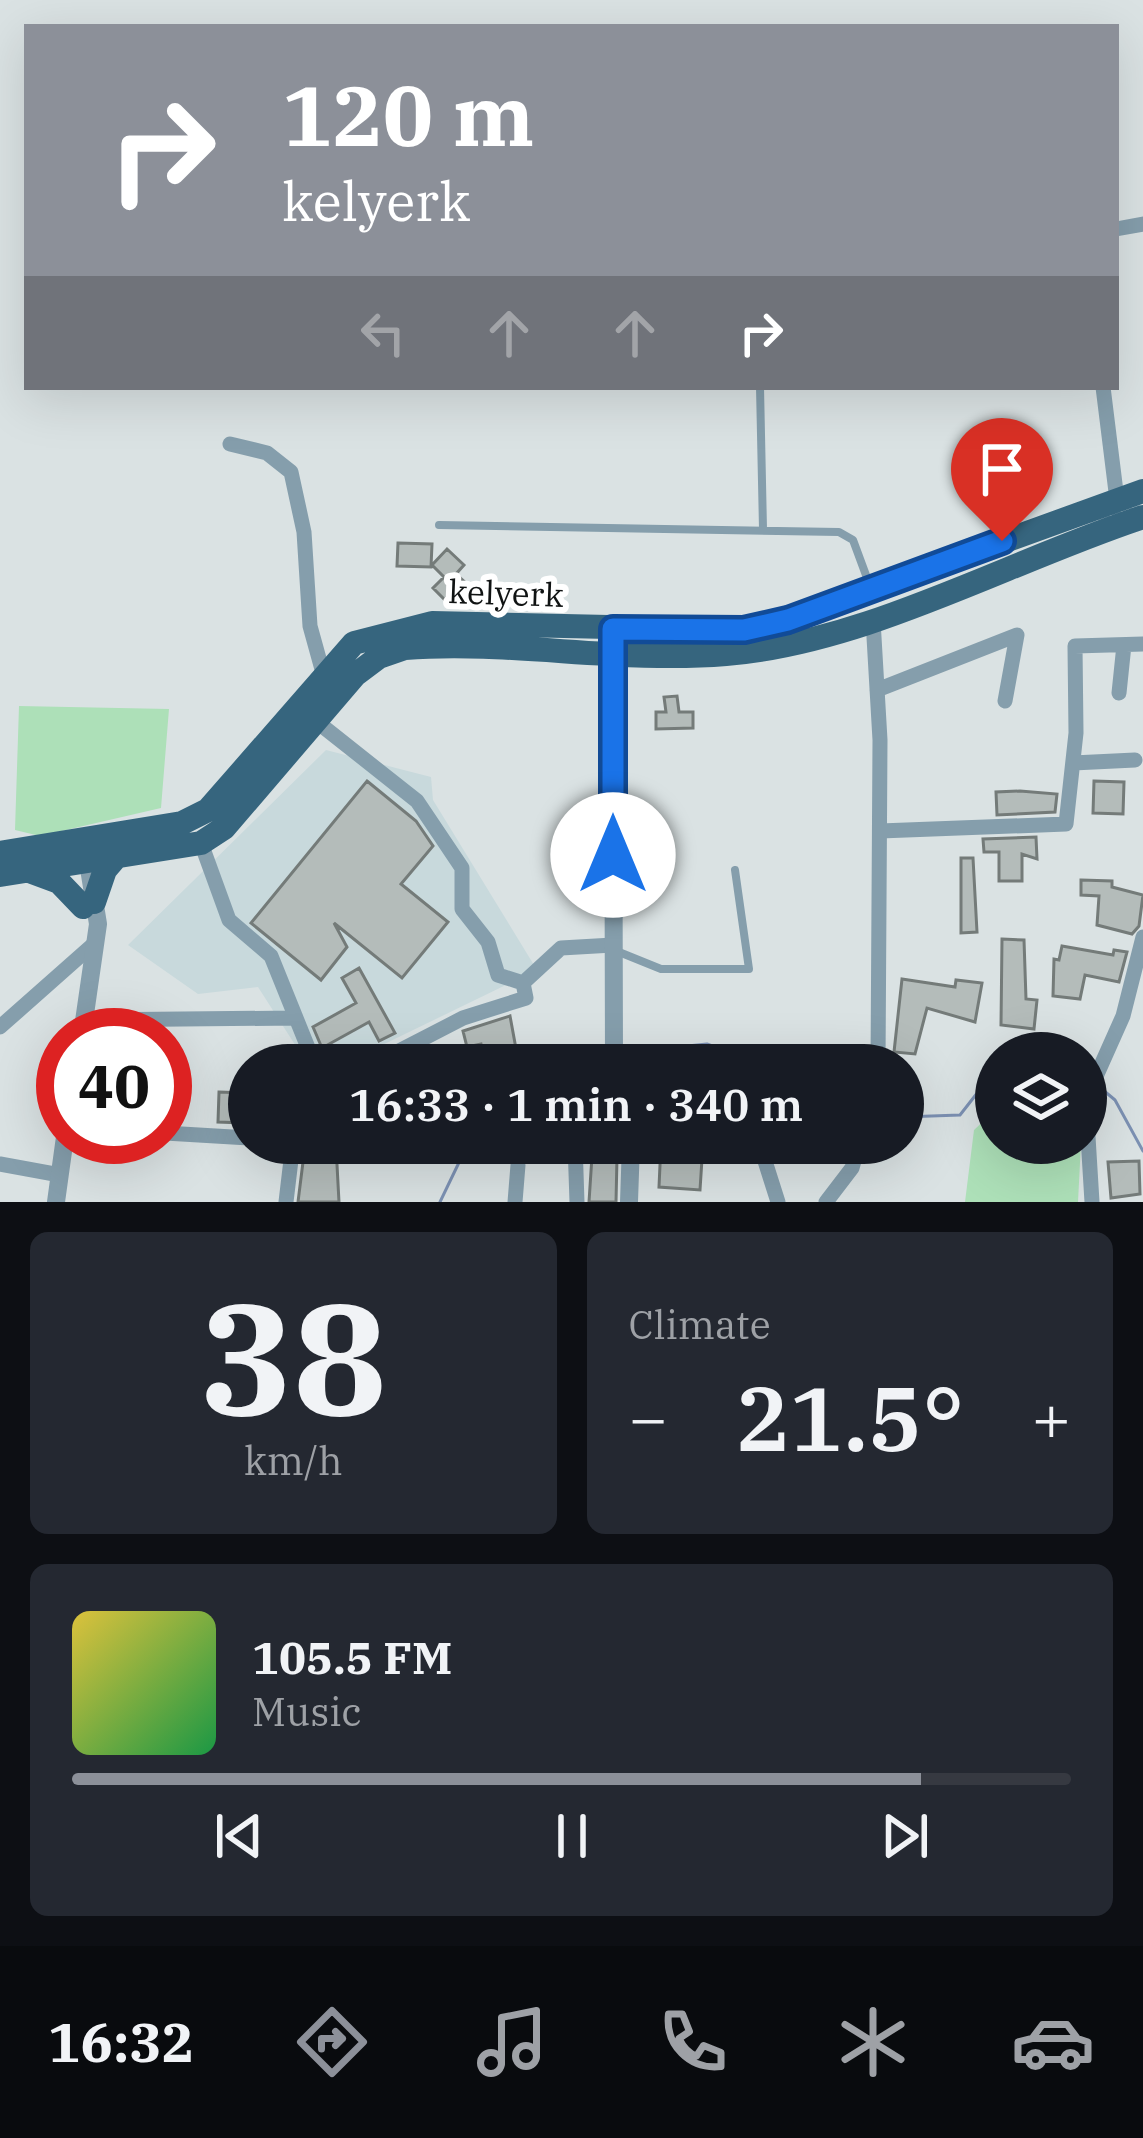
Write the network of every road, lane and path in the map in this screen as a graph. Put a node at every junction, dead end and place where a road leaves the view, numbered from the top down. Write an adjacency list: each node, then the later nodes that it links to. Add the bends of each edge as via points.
1 (760, 390): 8 (lane)
2 (1103, 390): 5 (street)
3 (230, 443): 14 (street, via 267,453 290,472)
4 (1143, 491): 5 (main road, kelyerk)
5 (1117, 500): 9 (main road, kelyerk)
6 (1143, 517): 10 (main road)
7 (439, 525): 8 (lane)
8 (763, 530): 9 (lane, via 846,533)
9 (871, 589): 11 (main road, kelyerk, via 744,630)
10 (872, 620): 11 (main road, via 724,655); 15 (street)
11 (613, 642): 14 (main road, kelyerk, via 432,623 354,643); 18 (main road, via 405,648 355,675); 32 (street)
12 (1143, 644): 13 (street)
13 (1124, 645): 16 (street); 20 (street, via 1075,646)
14 (323, 673): 23 (main road, kelyerk, via 208,810)
15 (877, 690): 17 (street, via 1017,635); 21 (street)
16 (1119, 693)
17 (1005, 701)
18 (316, 721): 22 (main road, via 224,828); 33 (street, via 417,801 462,868 462,909 488,943 498,975)
19 (1135, 760): 20 (street)
20 (1072, 763): 21 (street, via 1066,824)
21 (880, 831): 41 (street)
22 (201, 843): 25 (main road); 35 (street, via 229,920 271,956)
23 (79, 851): 24 (main road, kelyerk); 25 (main road); 27 (main road); 29 (street)
24 (0, 853)
25 (117, 856): 29 (main road)
26 (736, 870): 32 (lane, via 749,969 662,969)
27 (26, 871): 28 (main road); 29 (main road)
28 (0, 875)
29 (89, 905): 31 (street)
30 (1143, 937): 42 (street)
31 (96, 942): 34 (street); 37 (street)
32 (613, 947): 33 (street, via 561,948); 40 (street)
33 (523, 983): 39 (street, via 526,998)
34 (86, 1008)
35 (295, 1018): 36 (street); 38 (street)
36 (192, 1022)
37 (0, 1027)
38 (306, 1044)
39 (413, 1044)
40 (613, 1044)
41 (878, 1044)
42 (1107, 1052)
43 (192, 1135): 44 (street)
44 (228, 1137)
45 (0, 1164): 54 (street)
46 (61, 1164): 54 (street)
47 (291, 1164): 56 (street)
48 (576, 1164): 58 (street)
49 (630, 1164): 59 (street)
50 (766, 1164): 60 (street)
51 (853, 1164): 61 (street)
52 (1089, 1164): 62 (street)
53 (518, 1165): 57 (street)
54 (60, 1175): 55 (street)
55 (56, 1202)
56 (286, 1202)
57 (515, 1202)
58 (577, 1202)
59 (629, 1202)
60 (778, 1202)
61 (826, 1202)
62 (1091, 1202)

